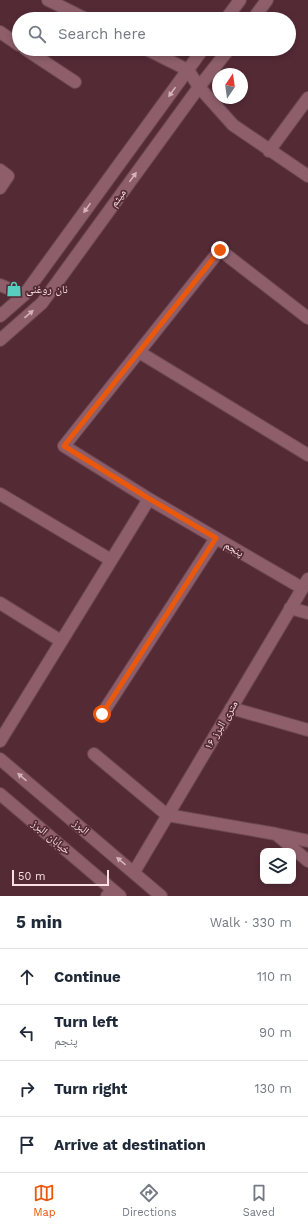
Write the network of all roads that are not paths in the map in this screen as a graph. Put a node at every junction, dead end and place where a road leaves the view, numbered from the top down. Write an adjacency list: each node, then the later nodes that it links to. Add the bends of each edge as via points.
1 (48, 0): 4 (street)
2 (240, 0): 5 (street)
3 (267, 0): 6 (street)
4 (72, 12)
5 (231, 12)
6 (258, 12)
7 (0, 32): 8 (street)
8 (12, 40)
9 (36, 56): 14 (street)
10 (160, 56): 13 (street)
11 (198, 56): 13 (street, میثم)
12 (223, 56): 15 (street, میثم)
13 (188, 70): 15 (street); 22 (street, میثم, one-way to 22)
14 (75, 82)
15 (199, 87): 17 (street, via 233,126); 25 (street, میثم, one-way to 15, via 42,303)
16 (308, 98): 17 (street)
17 (269, 151): 19 (street)
18 (0, 170): 20 (street, via 8,176)
19 (308, 176)
20 (0, 188)
21 (0, 285): 22 (street)
22 (24, 295): 23 (street, میثم)
23 (0, 316)
24 (308, 318): 26 (street, via 220,250)
25 (0, 340)
26 (139, 352): 27 (street); 29 (street, پنجم, via 64,446)
27 (308, 455)
28 (0, 494): 31 (street)
29 (148, 498): 30 (street, پنجم); 31 (street)
30 (216, 538): 32 (street, پنجم); 38 (street)
31 (111, 560): 36 (street)
32 (305, 584): 34 (street, ۱۶ متری البرز)
33 (0, 603): 36 (street)
34 (290, 608): 35 (street); 37 (street, ۱۶ متری البرز)
35 (308, 613)
36 (61, 641): 40 (street)
37 (231, 708): 39 (street); 44 (street, ۱۶ متری البرز)
38 (102, 714)
39 (308, 730)
40 (0, 741)
41 (94, 754): 44 (street)
42 (0, 759): 48 (street, البرز, one-way to 42)
43 (0, 794): 49 (street, خیابان البرز)
44 (167, 815): 45 (street); 48 (street, ۱۶ متری البرز)
45 (276, 834): 46 (street); 47 (street)
46 (308, 841)
47 (308, 861)
48 (134, 872): 50 (street, البرز)
49 (113, 894)
50 (161, 896)

